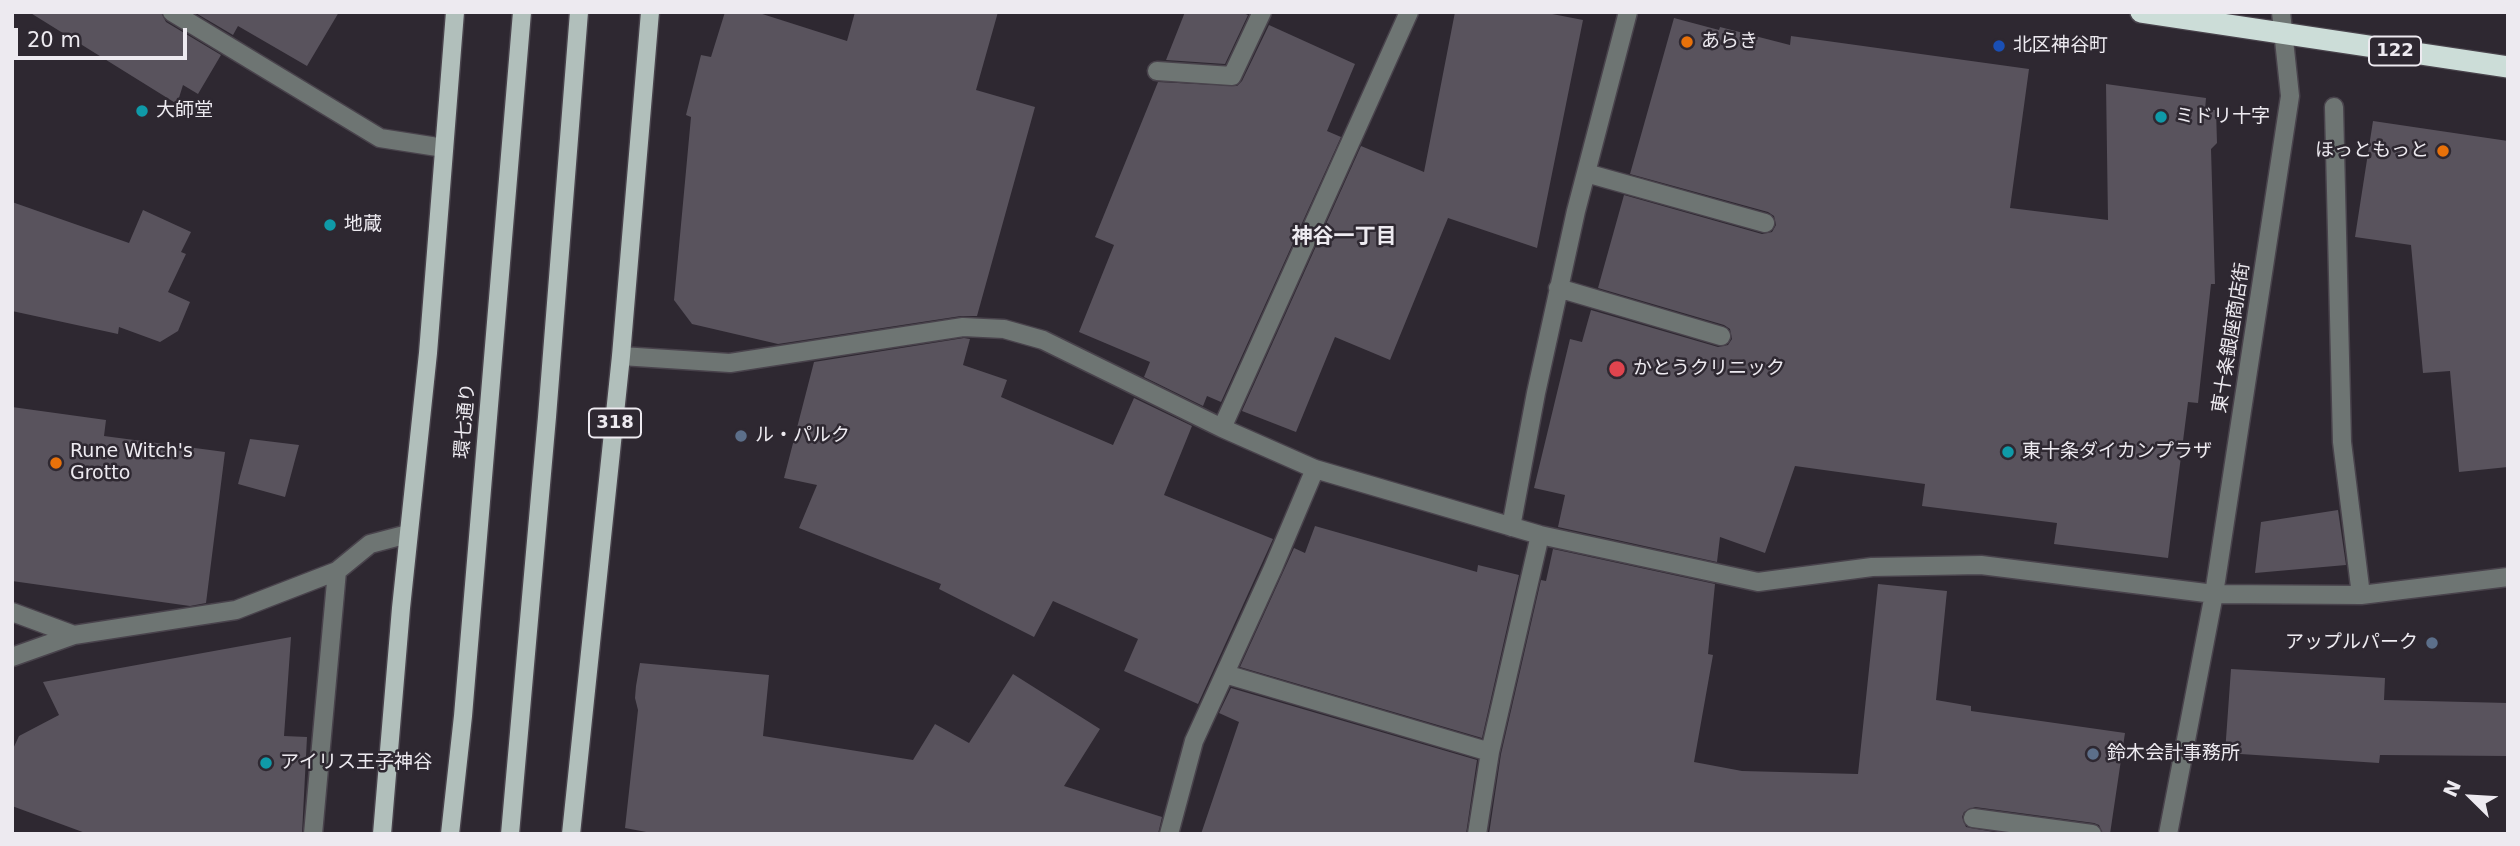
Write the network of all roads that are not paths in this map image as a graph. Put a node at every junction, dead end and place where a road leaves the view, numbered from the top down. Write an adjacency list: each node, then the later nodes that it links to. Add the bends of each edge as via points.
1 (172, 12): 15 (street, via 380,138)
2 (455, 12): 15 (main road)
3 (522, 12): 39 (main road, 環七通り)
4 (579, 12): 40 (main road)
5 (650, 12): 20 (main road, 318)
6 (1262, 12): 13 (street, via 1232,76)
7 (1409, 12): 21 (street)
8 (1628, 12): 16 (street)
9 (2141, 12): 11 (highway, 122)
10 (2281, 12): 11 (street, 東十条銀座商店街)
11 (2283, 35): 12 (highway, 122); 28 (street, 東十条銀座商店街, via 2290,96)
12 (2508, 67)
13 (1157, 72)
14 (2334, 107): 29 (street, via 2342,442)
15 (444, 148): 24 (main road)
16 (1586, 173): 17 (street); 18 (street)
17 (1765, 223)
18 (1559, 288): 19 (street); 23 (street)
19 (1721, 336)
20 (621, 356): 21 (street, via 730,363 963,327 1004,329 1043,340); 36 (main road, 318)
21 (1222, 428): 22 (street)
22 (1315, 469): 23 (street); 33 (street)
23 (1511, 527): 25 (street)
24 (408, 534): 26 (street, via 370,544); 38 (main road)
25 (1540, 535): 28 (street, via 1758,582 1872,567 1981,565); 34 (street)
26 (337, 571): 31 (street, via 236,610); 37 (street)
27 (2508, 577): 29 (street)
28 (2214, 594): 29 (street); 44 (street, 東十条銀座商店街)
29 (2361, 595)
30 (12, 611): 31 (street)
31 (74, 635): 32 (street)
32 (12, 657)
33 (1225, 674): 34 (street); 41 (street, via 1194,741)
34 (1490, 752): 42 (street)
35 (1973, 818): 43 (street)
36 (574, 833)
37 (313, 834)
38 (382, 834)
39 (450, 834)
40 (510, 834)
41 (1169, 834)
42 (1477, 834)
43 (2092, 834)
44 (2168, 834)

